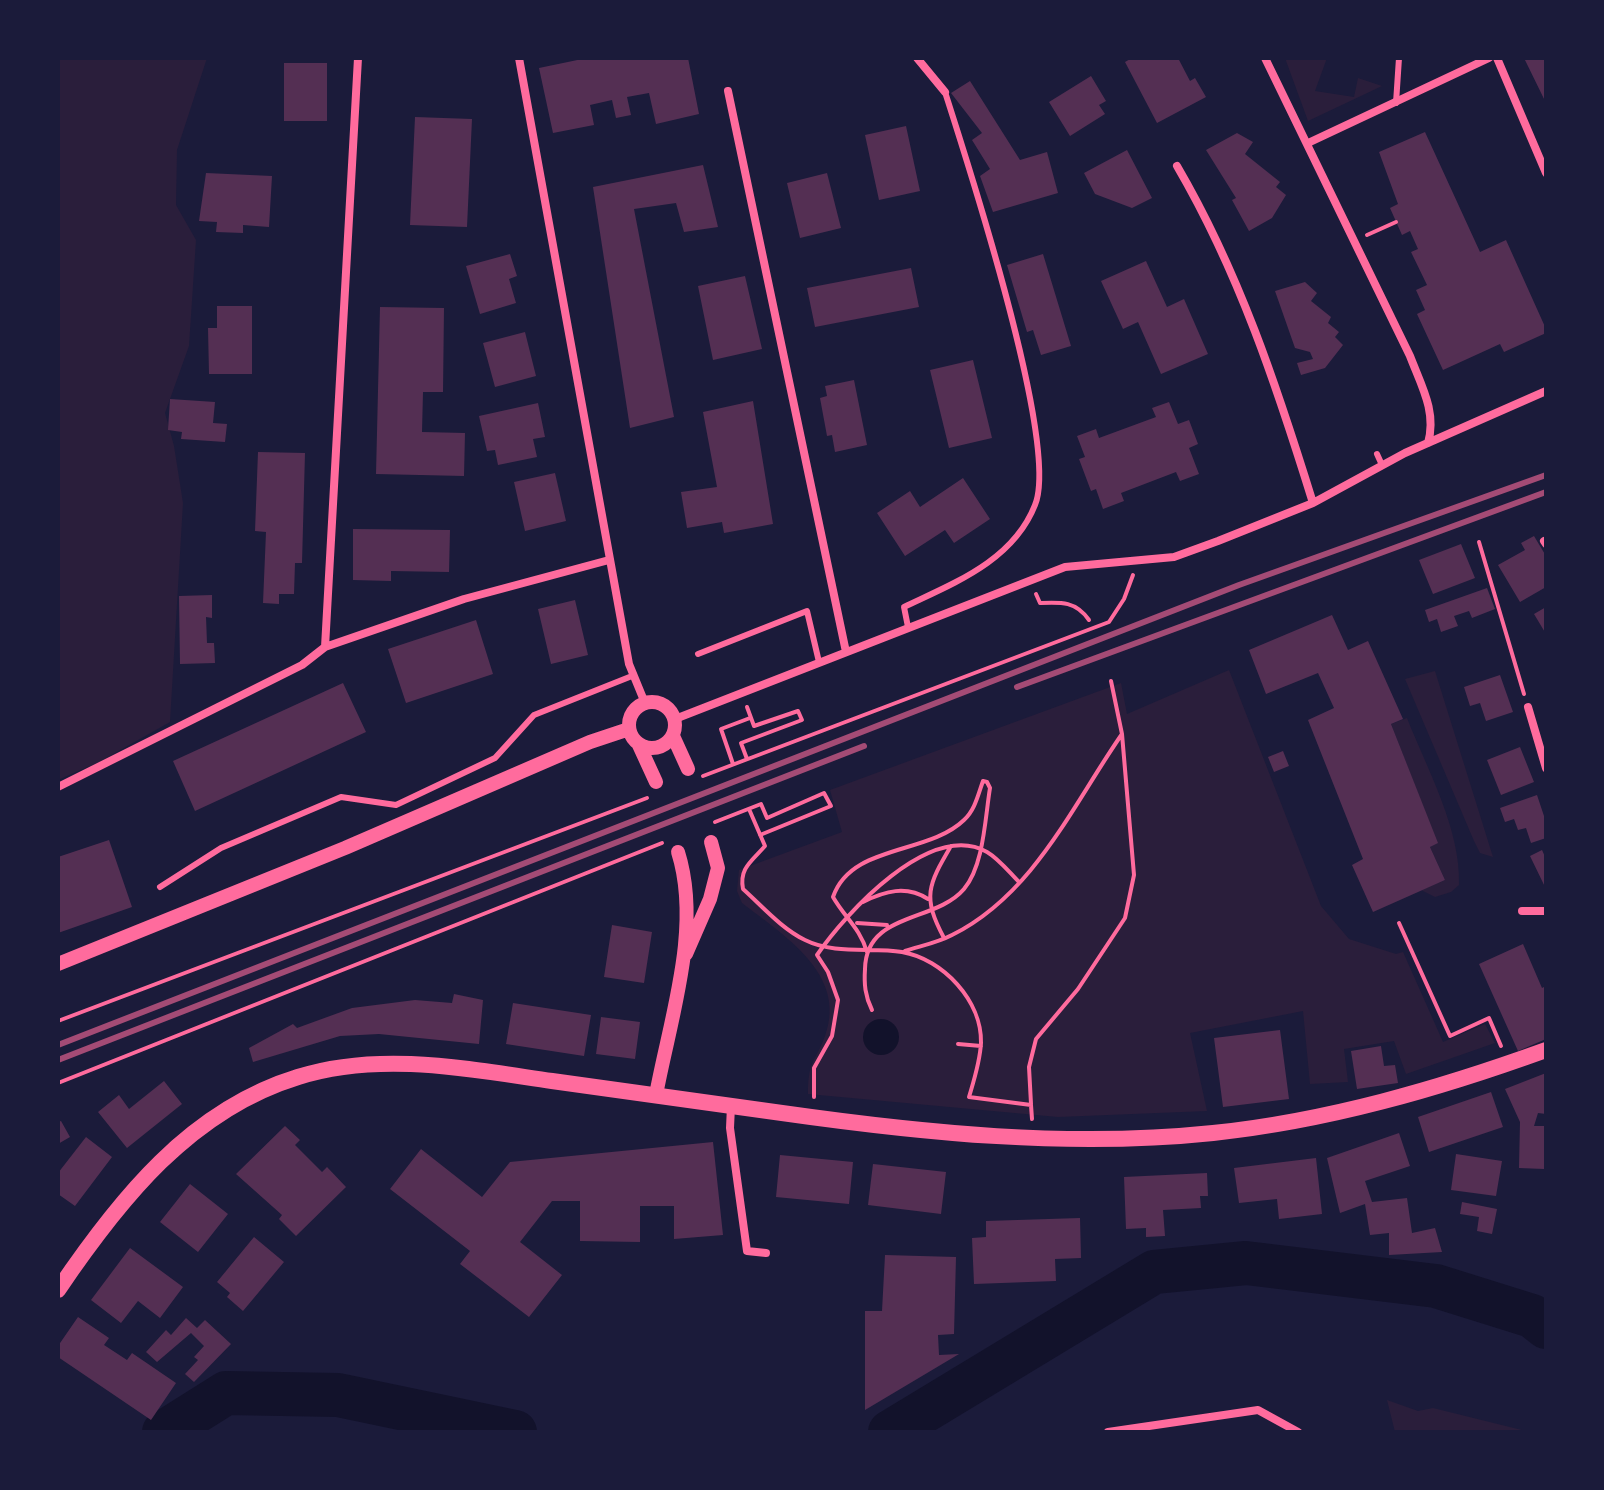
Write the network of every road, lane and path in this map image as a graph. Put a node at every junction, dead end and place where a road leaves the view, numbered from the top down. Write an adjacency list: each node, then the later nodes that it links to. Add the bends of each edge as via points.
1 (358, 58): 27 (street)
2 (519, 58): 22 (street)
3 (917, 58): 9 (street)
4 (1265, 58): 11 (street)
5 (1399, 58): 10 (lane)
6 (1489, 58): 10 (street)
7 (1497, 58): 13 (street)
8 (728, 91): 28 (street)
9 (945, 92): 26 (lane, via 1036,422 1040,489 1023,529 1002,551 980,570 904,607)
10 (1396, 103): 11 (street)
11 (1308, 143): 15 (street)
12 (1177, 166): 20 (street, via 1225,256 1253,325)
13 (1546, 173)
14 (1396, 222): 15 (path)
15 (1354, 241): 17 (street, via 1429,406 1433,424)
16 (1546, 391): 17 (street)
17 (1428, 443): 19 (street)
18 (1377, 454): 19 (lane)
19 (1382, 465): 20 (street)
20 (1313, 503): 23 (street, via 1174,557)
21 (1479, 542): 34 (path)
22 (609, 560): 27 (street, via 464,599); 31 (street)
23 (1137, 561): 24 (street, via 1065,567); 42 (path, via 1124,599 1109,622)
24 (1029, 579): 25 (path, via 1040,603 1067,602); 26 (street)
25 (1089, 620)
26 (908, 627): 28 (street)
27 (325, 647): 47 (street, via 302,665)
28 (846, 652): 30 (street)
29 (698, 654): 30 (lane, via 807,611)
30 (819, 662): 36 (street)
31 (632, 676): 33 (street); 57 (lane, via 534,715 495,758 396,805 341,797 221,848)
32 (1111, 681): 39 (path)
33 (645, 703): 36 (street, via 667,707); 38 (street, via 631,716)
34 (1528, 707): 44 (street)
35 (750, 718): 43 (path, via 721,729)
36 (675, 719): 40 (street)
37 (758, 725): 42 (path, via 798,711 802,720 741,743)
38 (629, 729): 41 (street); 70 (street)
39 (1122, 734): 56 (path, via 1062,829); 81 (path, via 1134,875 1125,918 1086,978 1036,1039 1029,1067)
40 (673, 736): 41 (street, via 662,747); 45 (street)
41 (639, 745): 46 (street)
42 (747, 759): 43 (path)
43 (733, 764): 45 (path)
44 (1546, 768)
45 (689, 775)
46 (656, 782)
47 (58, 787)
48 (648, 797): 73 (path)
49 (749, 809): 50 (path); 51 (path); 51 (path, via 761,804 767,818 824,793 831,806)
50 (705, 826)
51 (760, 835): 67 (path, via 765,846 745,867 743,889 806,941)
52 (711, 842): 71 (street, via 718,868)
53 (677, 845): 71 (street, via 686,908); 78 (path)
54 (951, 846): 55 (path); 58 (path); 59 (path, via 890,874)
55 (979, 849): 56 (path); 60 (path, via 964,888); 63 (path, via 990,788 983,781 965,820 943,835 876,858 839,882 833,897)
56 (1019, 882): 66 (path, via 980,917)
57 (160, 887)
58 (928, 899): 59 (path, via 902,890); 60 (path)
59 (858, 903): 63 (path)
60 (929, 911): 65 (path); 66 (path)
61 (1522, 911): 62 (street)
62 (1546, 911)
63 (849, 919): 65 (path); 67 (path); 68 (path, via 863,936)
64 (1399, 923): 76 (path, via 1450,1036 1489,1018)
65 (890, 925): 68 (path)
66 (944, 938): 69 (path)
67 (823, 945): 68 (path); 80 (path, via 817,955 838,1000 832,1036 814,1068)
68 (867, 952): 69 (path); 72 (path, via 865,997)
69 (902, 952): 75 (path, via 933,963 955,981 972,1004)
70 (58, 964)
71 (681, 965): 79 (street)
72 (872, 1010)
73 (58, 1021)
74 (958, 1044): 75 (path)
75 (981, 1046): 81 (path, via 969,1097)
76 (1502, 1049)
77 (1546, 1050): 82 (main road, via 1366,1106 1212,1133 1031,1138)
78 (58, 1083)
79 (656, 1095): 82 (main road); 85 (main road, via 438,1065 302,1075 238,1100 178,1145 119,1208)
80 (814, 1098)
81 (1031, 1105): 83 (path)
82 (731, 1106): 84 (street, via 747,1251)
83 (1032, 1119)
84 (766, 1253)
85 (58, 1290)
86 (1108, 1432): 87 (street, via 1258,1410)
87 (1298, 1432)

